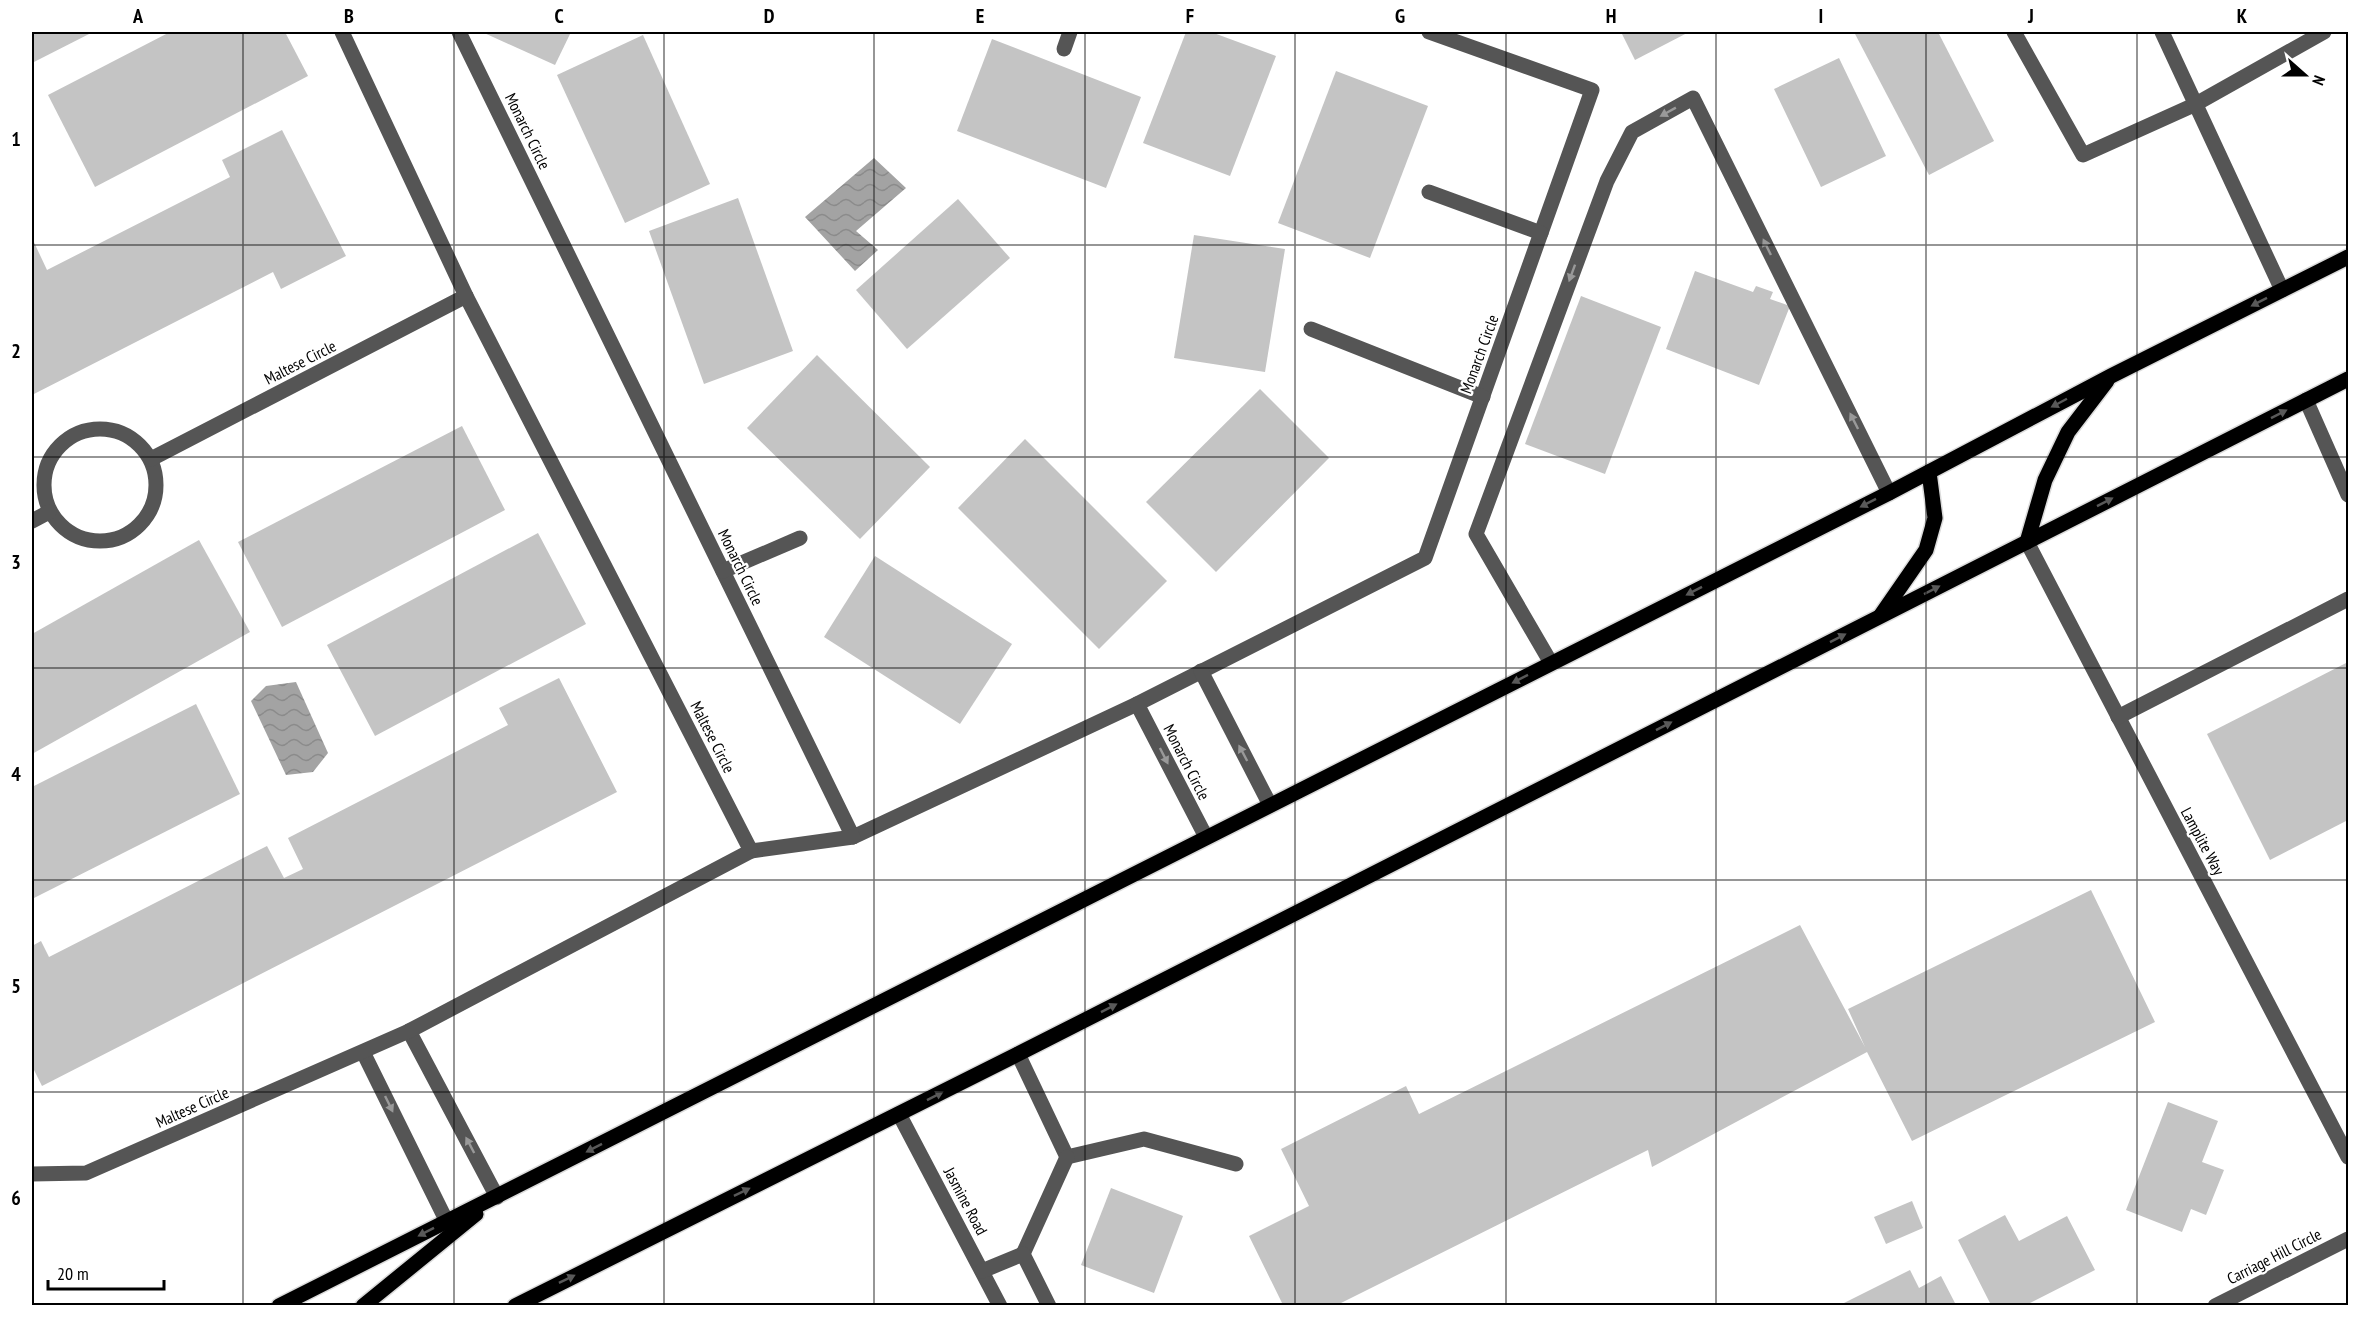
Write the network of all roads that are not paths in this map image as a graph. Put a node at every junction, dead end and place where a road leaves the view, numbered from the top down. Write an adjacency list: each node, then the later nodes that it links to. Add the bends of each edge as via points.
1 (342, 32): 14 (street, Maltese Circle)
2 (459, 32): 28 (street, Monarch Circle)
3 (1070, 32): 8 (street)
4 (1429, 32): 11 (street, Monarch Circle, via 1592,90)
5 (2014, 32): 9 (street, via 2084,155)
6 (2162, 32): 9 (street)
7 (2324, 32): 9 (street)
8 (1064, 49)
9 (2194, 105): 13 (street)
10 (1429, 192): 11 (street)
11 (1541, 233): 18 (street, Monarch Circle)
12 (2349, 257): 13 (main road)
13 (2282, 290): 16 (main road, one-way to 16)
14 (466, 296): 20 (street, Maltese Circle); 38 (street, Maltese Circle)
15 (1311, 329): 18 (street)
16 (2111, 376): 21 (main road, one-way to 21); 27 (main road, via 2068,432 2045,480)
17 (2349, 379): 19 (main road)
18 (1483, 397): 32 (street, Monarch Circle, via 1425,558)
19 (2307, 400): 23 (street); 27 (main road, one-way to 19)
20 (151, 459): 24 (street, via 157,481 154,502 144,522 126,536 104,542 82,540 63,529); 24 (street, via 137,442 117,431 95,428 74,435 57,448 46,468 43,490)
21 (1929, 472): 22 (main road); 30 (main road, via 1935,518 1926,550)
22 (1889, 493): 31 (main road, one-way to 31); 31 (street, one-way to 31, via 1693,98 1632,132 1607,181 1476,534)
23 (2349, 495)
24 (49, 512): 25 (street)
25 (32, 521)
26 (800, 538): 28 (street)
27 (2026, 542): 30 (main road, one-way to 27); 34 (street, Lamplite Way)
28 (723, 571): 36 (street, Monarch Circle)
29 (2349, 599): 34 (street)
30 (1880, 617): 41 (main road, one-way to 30)
31 (1551, 663): 35 (main road, one-way to 35)
32 (1201, 671): 33 (street, Monarch Circle); 35 (street, one-way to 32)
33 (1137, 704): 36 (street, Monarch Circle); 37 (street, Monarch Circle, one-way to 37)
34 (2118, 717): 44 (street, Lamplite Way)
35 (1270, 805): 37 (main road)
36 (853, 837): 38 (street)
37 (1206, 837): 47 (main road, one-way to 47)
38 (751, 851): 39 (street, Maltese Circle)
39 (409, 1032): 40 (street, Maltese Circle); 47 (street, one-way to 39)
40 (363, 1052): 46 (street, Maltese Circle, via 86,1173); 48 (street, one-way to 48)
41 (1018, 1054): 42 (main road, one-way to 41); 43 (street)
42 (899, 1114): 51 (street, Jasmine Road); 54 (main road, one-way to 42)
43 (1067, 1157): 45 (street, via 1144,1138); 50 (street)
44 (2349, 1157)
45 (1236, 1164)
46 (32, 1174)
47 (497, 1197): 48 (main road); 53 (main road)
48 (447, 1222): 52 (main road, one-way to 52)
49 (2349, 1239): 57 (street, Carriage Hill Circle)
50 (1023, 1254): 51 (street); 56 (street)
51 (982, 1271): 55 (street, Jasmine Road)
52 (279, 1305)
53 (363, 1305)
54 (515, 1305)
55 (1000, 1305)
56 (1049, 1305)
57 (2216, 1305)

